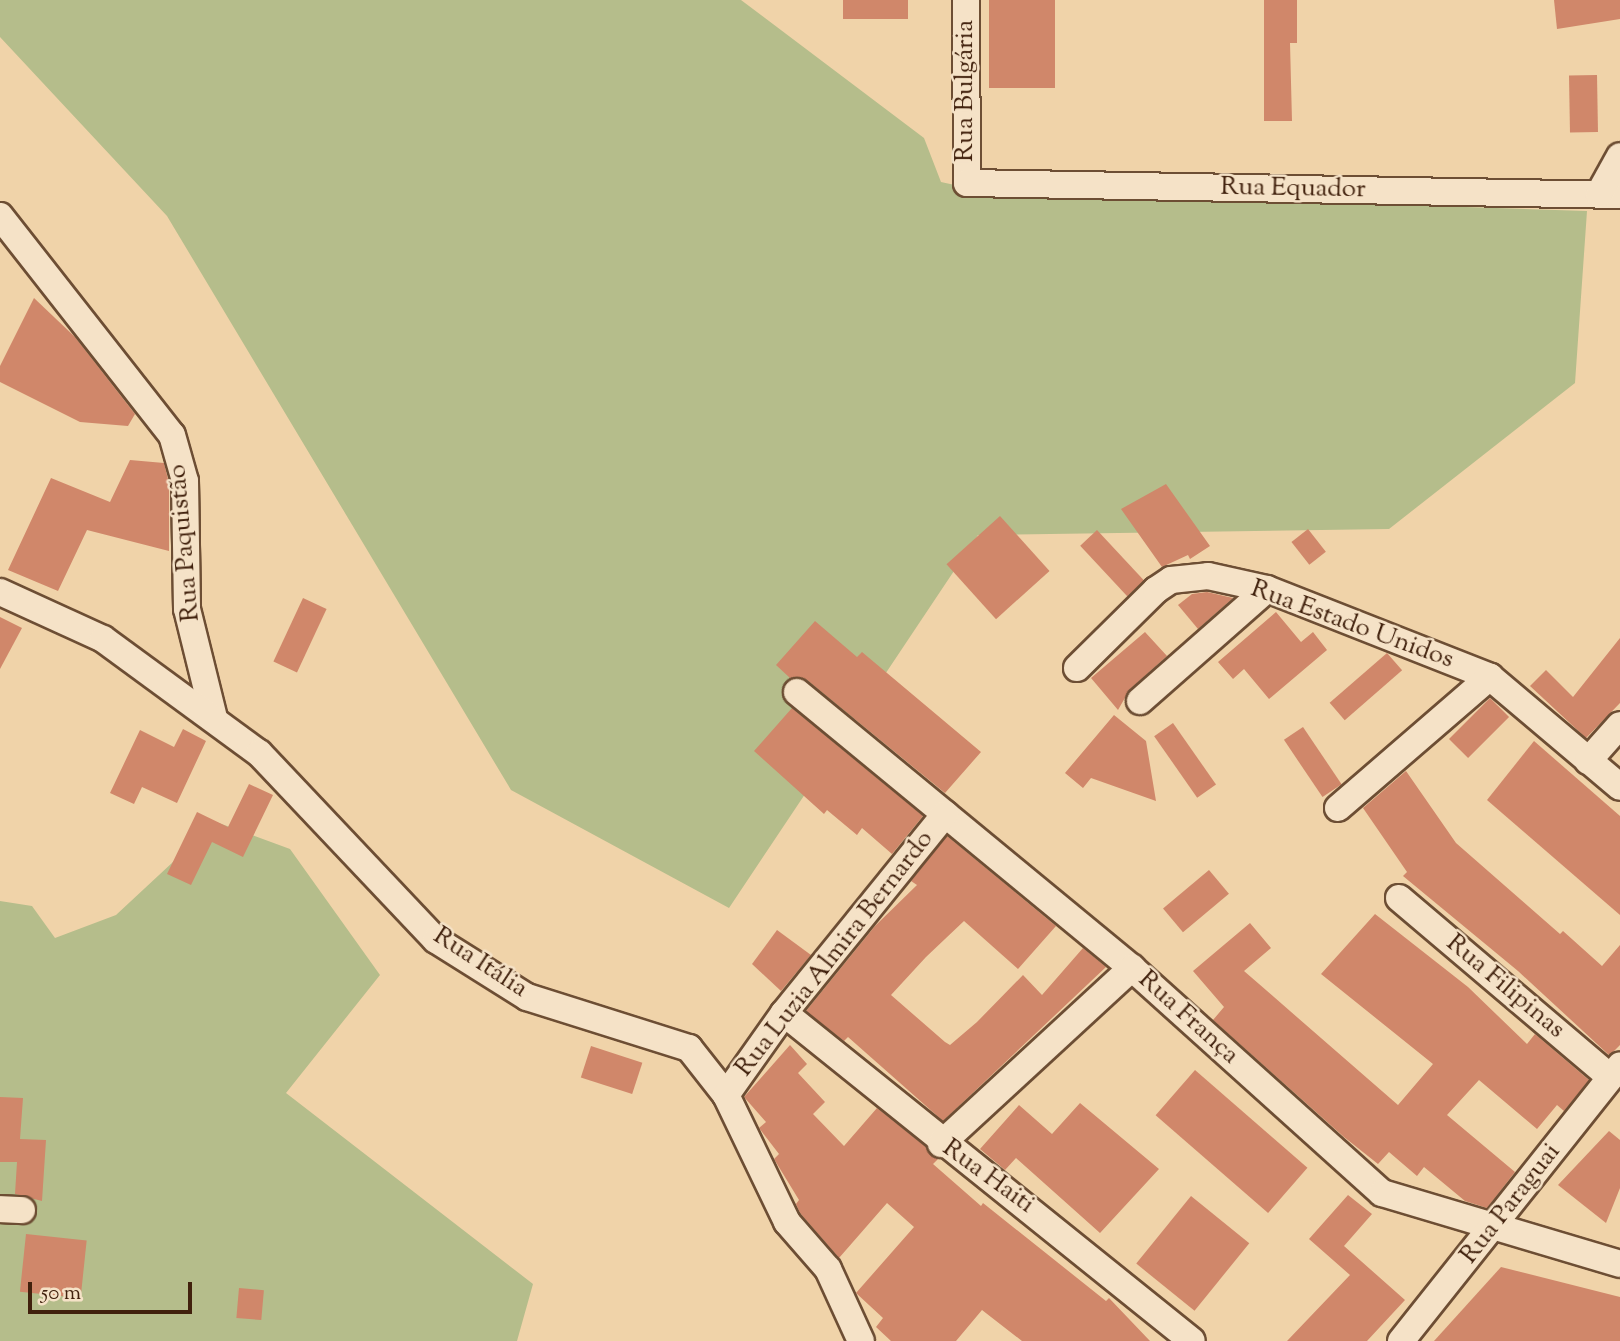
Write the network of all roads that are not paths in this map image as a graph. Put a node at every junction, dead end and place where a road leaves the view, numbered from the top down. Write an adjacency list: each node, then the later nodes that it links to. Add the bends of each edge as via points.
1 (966, 0): 3 (street, Rua Bulgária)
2 (1620, 156): 4 (street)
3 (967, 183): 4 (street, Rua Equador)
4 (1610, 194)
5 (0, 216): 12 (street, Rua Paquistão, via 172,435 185,481 187,609)
6 (1266, 589): 8 (street, Rua Estado Unidos, via 1208,576 1171,580); 9 (street, Rua Estado Unidos); 11 (street)
7 (0, 592): 12 (street, Rua Itália, via 103,639)
8 (1077, 668)
9 (1490, 677): 14 (street, Rua Estado Unidos); 16 (street)
10 (797, 692): 17 (street, Rua França)
11 (1140, 701)
12 (215, 718): 22 (street, Rua Itália, via 259,753 436,940 527,997 689,1048)
13 (1620, 725): 14 (street)
14 (1588, 761): 15 (street, Rua Estado Unidos)
15 (1620, 788)
16 (1338, 808)
17 (945, 814): 19 (street, Rua França); 20 (street, Rua Luzia Almira Bernardo)
18 (1399, 898): 21 (street, Rua Filipinas)
19 (1132, 968): 23 (street); 24 (street, Rua França, via 1382,1193)
20 (784, 1013): 22 (street, Rua Luzia Almira Bernardo); 23 (street, Rua Haiti)
21 (1615, 1071): 24 (street, Rua Paraguai)
22 (726, 1095): 26 (street, Rua Itália, via 787,1223 828,1269)
23 (941, 1144): 27 (street, Rua Haiti, via 1035,1212)
24 (1496, 1224): 25 (street, Rua França); 28 (street, Rua Paraguai)
25 (1620, 1264)
26 (861, 1341)
27 (1192, 1341)
28 (1401, 1341)

